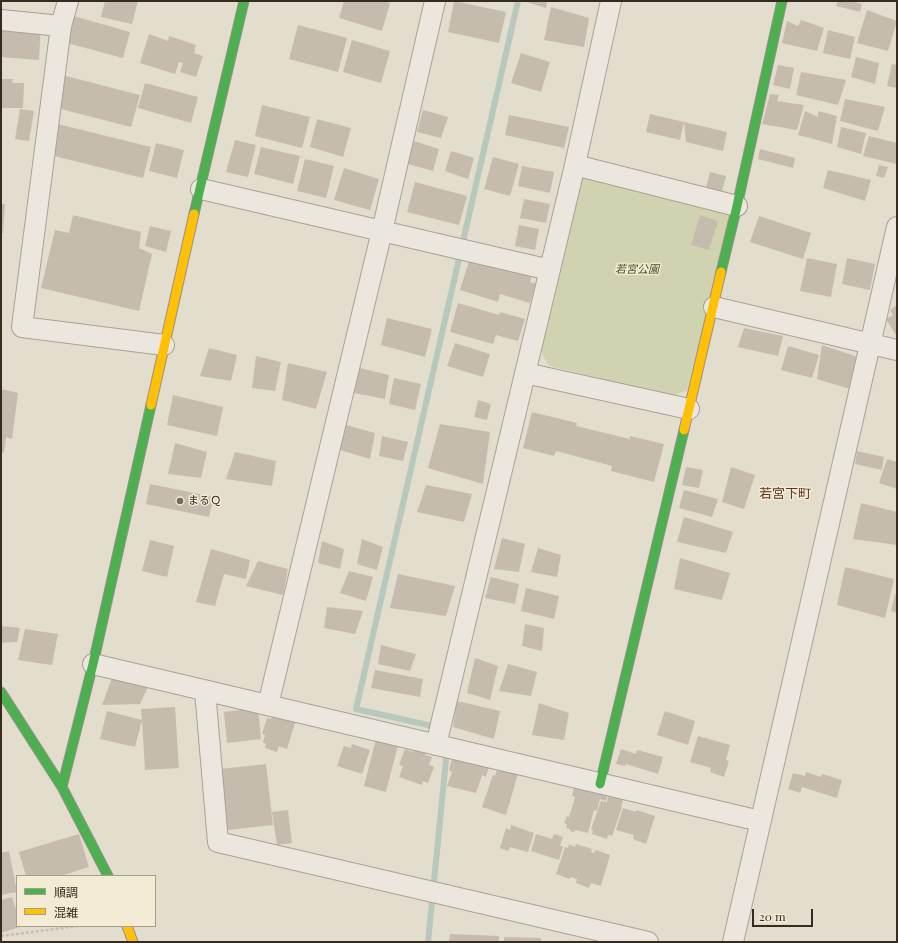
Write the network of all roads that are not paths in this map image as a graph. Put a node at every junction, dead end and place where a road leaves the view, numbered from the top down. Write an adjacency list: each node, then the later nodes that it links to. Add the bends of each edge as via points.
1 (68, 1): 7 (street)
2 (244, 1): 9 (street)
3 (435, 1): 12 (street)
4 (610, 1): 8 (street)
5 (782, 1): 10 (street)
6 (1, 20): 7 (street)
7 (61, 26): 16 (street, via 22,328)
8 (575, 165): 10 (street); 13 (street)
9 (201, 189): 12 (street); 16 (street)
10 (738, 206): 14 (street)
11 (897, 227): 15 (street)
12 (382, 231): 13 (street); 23 (street)
13 (550, 270): 18 (street)
14 (714, 307): 15 (street); 19 (street)
15 (870, 344): 17 (street); 27 (street)
16 (164, 345): 20 (street)
17 (897, 350)
18 (525, 373): 19 (street); 24 (street)
19 (689, 409): 25 (street)
20 (93, 664): 21 (street); 26 (street)
21 (205, 691): 23 (street); 31 (street, via 218,842)
22 (1, 692): 26 (street)
23 (268, 706): 24 (street)
24 (436, 745): 25 (street)
25 (600, 784): 27 (street)
26 (62, 787): 28 (street)
27 (760, 821): 32 (street)
28 (107, 875)
29 (128, 927): 30 (street)
30 (133, 942)
31 (648, 942)
32 (733, 942)

